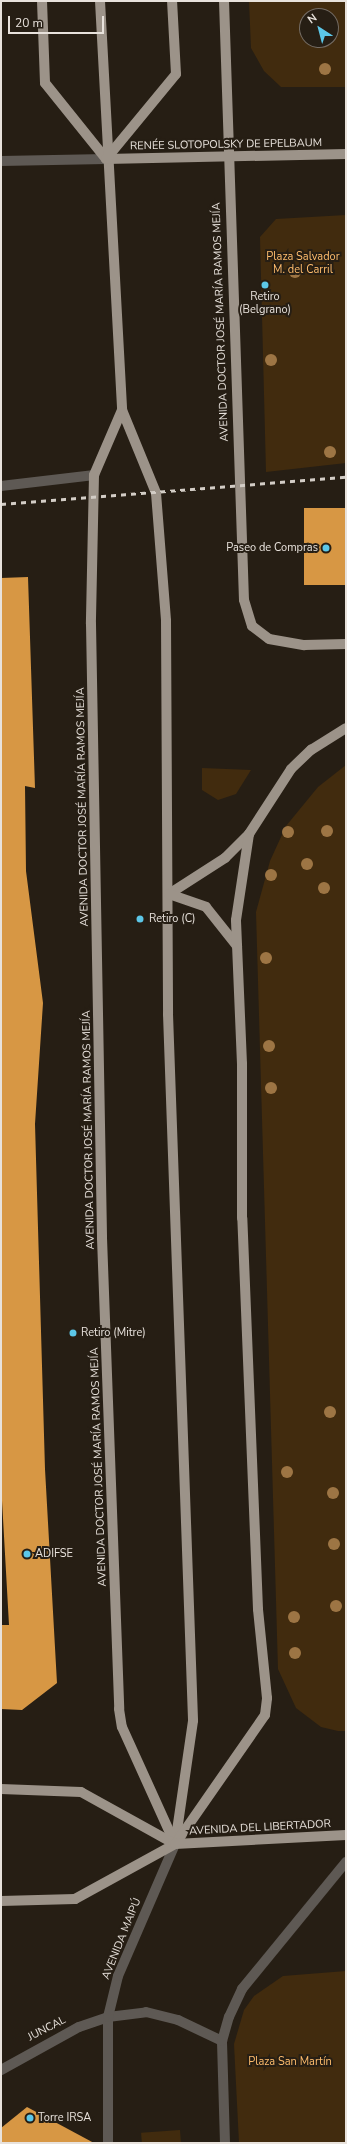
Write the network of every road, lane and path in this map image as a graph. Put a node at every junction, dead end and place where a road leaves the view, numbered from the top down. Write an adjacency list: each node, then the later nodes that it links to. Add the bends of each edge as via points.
1 (42, 1): 7 (main road, via 45,82)
2 (100, 1): 7 (main road, AVENIDA DOCTOR JOSÉ MARÍA RAMOS MEJÍA)
3 (172, 1): 7 (main road, via 176,74)
4 (224, 1): 6 (main road, AVENIDA DOCTOR JOSÉ MARÍA RAMOS MEJÍA)
5 (346, 154): 6 (main road, RENÉE SLOTOPOLSKY DE EPELBAUM)
6 (228, 157): 7 (main road, RENÉE SLOTOPOLSKY DE EPELBAUM); 12 (main road, AVENIDA DOCTOR JOSÉ MARÍA RAMOS MEJÍA, via 244,600 252,626 262,636 304,645)
7 (106, 159): 8 (street); 9 (main road, AVENIDA DOCTOR JOSÉ MARÍA RAMOS MEJÍA)
8 (1, 162)
9 (122, 410): 10 (main road, AVENIDA DOCTOR JOSÉ MARÍA RAMOS MEJÍA); 15 (main road, AVENIDA DOCTOR JOSÉ MARÍA RAMOS MEJÍA, via 156,493 166,621)
10 (94, 475): 11 (street); 19 (main road, AVENIDA DOCTOR JOSÉ MARÍA RAMOS MEJÍA, via 91,624 102,1238 119,1709 122,1727)
11 (1, 486)
12 (346, 644)
13 (346, 728): 14 (main road, via 311,750 291,769)
14 (249, 834): 15 (main road, via 225,858); 16 (main road, via 238,906)
15 (169, 894): 16 (main road, via 206,907); 19 (main road, AVENIDA DOCTOR JOSÉ MARÍA RAMOS MEJÍA, via 169,1022 193,1721)
16 (238, 949): 19 (main road, via 243,1275 258,1609 267,1698 266,1715)
17 (1, 1789): 19 (main road, AVENIDA DEL LIBERTADOR, via 82,1792)
18 (346, 1835): 19 (main road, AVENIDA DEL LIBERTADOR)
19 (175, 1844): 21 (main road, AVENIDA DEL LIBERTADOR, via 76,1899); 22 (street, AVENIDA MAIPÚ, via 118,1976)
20 (346, 1862): 23 (street, via 242,1989)
21 (1, 1901)
22 (108, 2017): 23 (street, JUNCAL, via 146,2012 178,2020); 24 (street, JUNCAL, via 58,2037); 25 (street, AVENIDA MAIPÚ)
23 (222, 2041): 26 (street)
24 (1, 2070)
25 (108, 2143)
26 (225, 2143)

